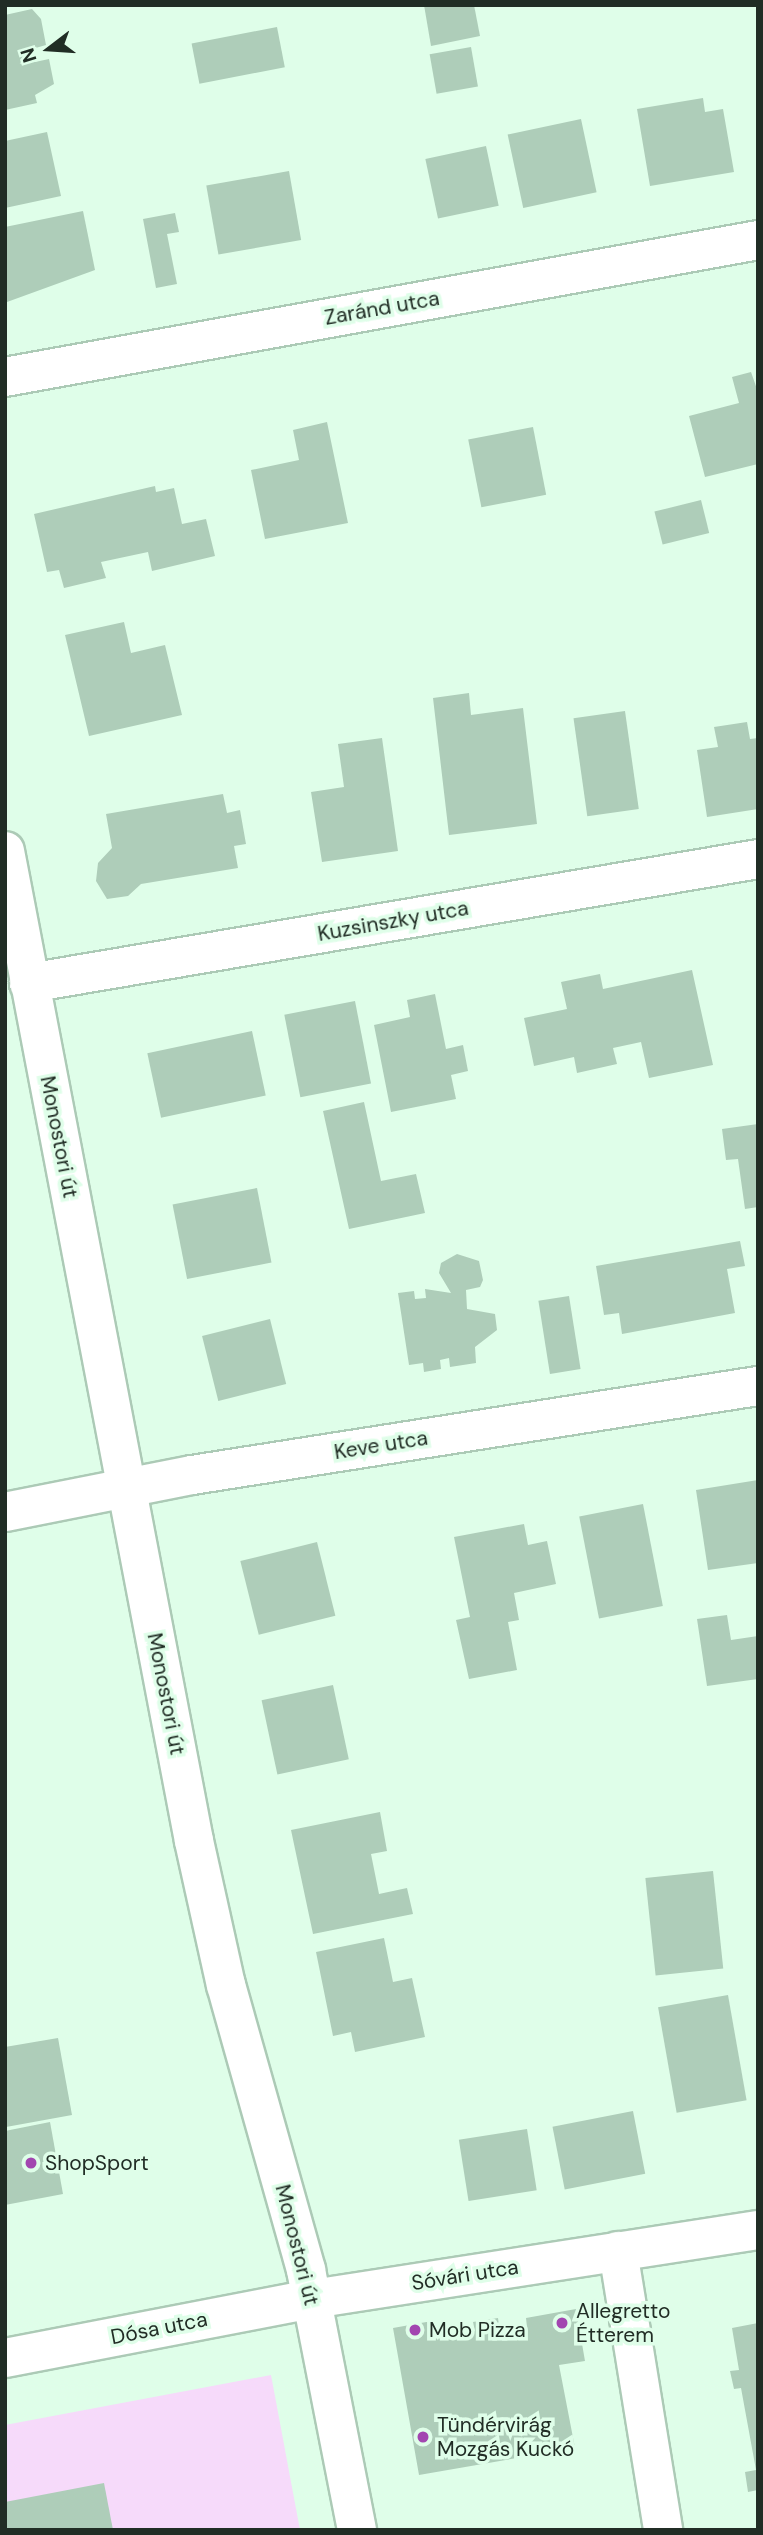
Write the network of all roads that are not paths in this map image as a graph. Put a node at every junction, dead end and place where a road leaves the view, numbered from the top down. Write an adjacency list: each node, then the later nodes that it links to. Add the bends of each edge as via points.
1 (758, 240): 2 (street, Zaránd utca)
2 (5, 377)
3 (5, 851): 5 (street, Monostori út)
4 (758, 859): 5 (street, Kuzsinszky utca)
5 (29, 983): 7 (street, Monostori út)
6 (758, 1386): 7 (street, Keve utca)
7 (126, 1487): 8 (street, Keve utca); 11 (street, Monostori út, via 226,1985)
8 (5, 1512)
9 (758, 2230): 10 (street, Sóvári utca)
10 (618, 2251): 11 (street, Sóvári utca); 14 (street)
11 (312, 2299): 12 (street, Dósa utca); 13 (street, Monostori út)
12 (5, 2358)
13 (357, 2530)
14 (663, 2530)

